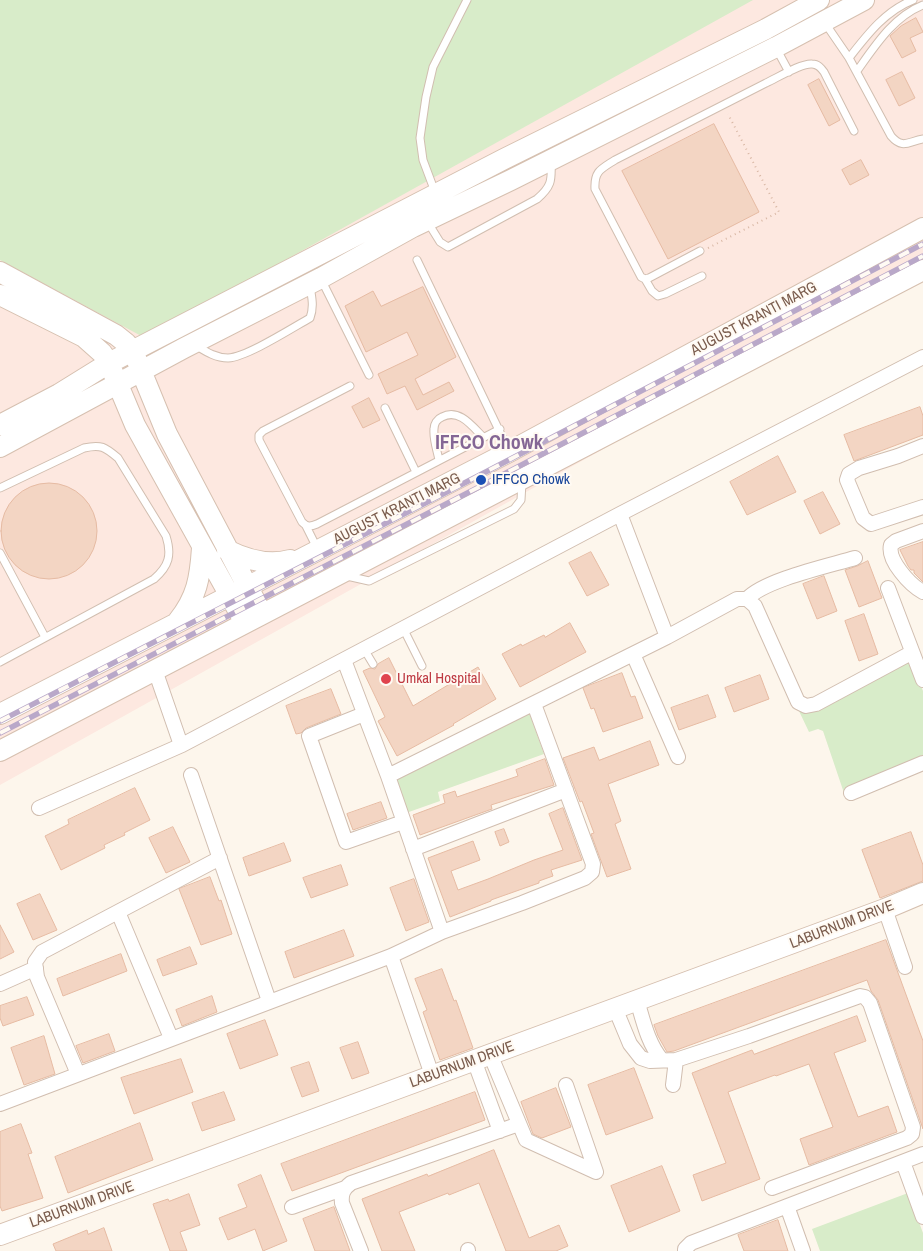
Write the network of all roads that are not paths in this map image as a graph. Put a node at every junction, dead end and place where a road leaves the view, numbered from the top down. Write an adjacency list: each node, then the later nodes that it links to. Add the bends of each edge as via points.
1 (467, 0): 14 (lane, via 433,67 426,97 420,138 423,160)
2 (819, 0): 7 (street)
3 (864, 0): 6 (street)
4 (913, 0): 8 (lane, via 885,16)
5 (923, 5): 9 (lane, via 894,23)
6 (823, 21): 7 (street); 8 (lane)
7 (771, 38): 10 (lane); 13 (street); 14 (street, via 504,159)
8 (849, 58): 9 (lane)
9 (856, 71): 12 (lane, via 897,142 907,144)
10 (789, 72): 11 (lane, via 805,65 820,66); 22 (lane, via 599,170 595,189 641,277)
11 (854, 131)
12 (923, 139)
13 (550, 160): 15 (street); 15 (lane, via 552,178 547,190 537,199 448,247 440,242)
14 (436, 195): 26 (street)
15 (427, 221): 23 (street)
16 (923, 228): 39 (street, AUGUST KRANTI MARG)
17 (700, 251): 22 (lane)
18 (417, 260): 35 (lane)
19 (923, 270): 57 (street, AUGUST KRANTI MARG)
20 (0, 272): 26 (street, via 116,335)
21 (702, 276): 22 (lane, via 658,296)
22 (645, 279)
23 (315, 281): 25 (street); 25 (lane, via 310,318 275,338 228,358 211,355); 30 (lane)
24 (0, 294): 28 (street, via 84,337)
25 (192, 344): 29 (street)
26 (132, 351): 28 (street); 29 (street)
27 (923, 357): 44 (street)
28 (109, 363): 31 (street); 34 (street)
29 (141, 372): 31 (street); 48 (street, via 167,434)
30 (369, 375)
31 (118, 384): 38 (street); 47 (street, via 135,425)
32 (350, 386): 45 (lane, via 263,430 258,436)
33 (385, 408): 41 (lane)
34 (0, 425)
35 (500, 428): 36 (lane); 39 (lane)
36 (483, 437): 40 (lane); 40 (lane, via 466,419 455,414 438,418 434,428)
37 (923, 446): 43 (street, via 859,468 849,474 847,480 863,518 872,524)
38 (0, 447)
39 (509, 452): 50 (street, AUGUST KRANTI MARG)
40 (439, 460): 41 (lane)
41 (416, 472): 45 (lane, via 317,524)
42 (0, 488): 60 (lane, via 84,448 97,445 118,458 166,536 168,558 164,570 154,579)
43 (923, 507)
44 (620, 514): 59 (street); 61 (street)
45 (306, 526): 50 (lane)
46 (923, 531): 54 (street, via 896,541 890,550 907,579)
47 (202, 548): 55 (street); 58 (street, via 201,575 194,597)
48 (227, 550): 50 (street, via 262,562 283,562); 52 (street)
49 (0, 553): 60 (lane)
50 (311, 554): 52 (street, AUGUST KRANTI MARG)
51 (855, 558): 56 (street, via 768,584)
52 (248, 586): 55 (street, AUGUST KRANTI MARG); 57 (street)
53 (888, 588): 63 (street)
54 (923, 592)
55 (230, 596): 57 (street); 58 (street, AUGUST KRANTI MARG)
56 (747, 599): 61 (street, via 737,599); 63 (street, via 755,606 798,702 806,706 816,704)
57 (253, 619): 69 (street, AUGUST KRANTI MARG)
58 (177, 623): 72 (street, AUGUST KRANTI MARG)
59 (403, 628): 62 (street); 68 (lane)
60 (45, 637): 66 (lane)
61 (667, 637): 64 (street)
62 (364, 649): 65 (street); 67 (lane)
63 (912, 653): 70 (street)
64 (633, 654): 71 (street); 76 (street)
65 (344, 660): 73 (street); 74 (street)
66 (0, 662)
67 (373, 664)
68 (422, 666)
69 (155, 670): 74 (street); 75 (street, AUGUST KRANTI MARG)
70 (923, 680)
71 (534, 704): 79 (street); 80 (street)
72 (0, 714)
73 (364, 714): 79 (street); 83 (street, via 309,736 346,842)
74 (181, 745): 82 (street)
75 (0, 751)
76 (678, 757)
77 (923, 763): 81 (street)
78 (191, 775): 85 (street)
79 (388, 776): 83 (street)
80 (566, 790): 84 (street); 89 (street, via 593,864 592,872 585,878)
81 (851, 794)
82 (39, 808)
83 (403, 822): 84 (street)
84 (413, 849): 89 (street)
85 (220, 858): 88 (street); 95 (street)
86 (923, 893): 87 (street, LABURNUM DRIVE)
87 (885, 909): 92 (street); 94 (street, LABURNUM DRIVE)
88 (118, 912): 91 (street, via 42,952 35,962); 97 (street)
89 (442, 932): 90 (street)
90 (391, 956): 95 (street); 101 (street)
91 (36, 968): 93 (street); 100 (street)
92 (906, 968)
93 (0, 984)
94 (637, 1000): 96 (street, LABURNUM DRIVE); 99 (street, via 656,1053)
95 (269, 1001): 97 (street)
96 (615, 1008): 98 (street, LABURNUM DRIVE); 99 (street, via 630,1044 641,1058)
97 (171, 1038): 100 (street)
98 (482, 1057): 101 (street, LABURNUM DRIVE); 105 (street); 106 (street)
99 (669, 1060): 103 (street); 110 (street, via 749,1036 860,996 870,1003 913,1127 912,1134)
100 (78, 1074): 104 (street)
101 (432, 1075): 114 (street, LABURNUM DRIVE)
102 (566, 1085): 105 (street, via 596,1172 526,1140)
103 (672, 1085)
104 (0, 1104)
105 (519, 1124): 106 (street)
106 (500, 1131): 109 (street, via 351,1183)
107 (923, 1154): 108 (street)
108 (903, 1162): 111 (street); 113 (street)
109 (345, 1188): 112 (street); 115 (street, via 342,1204)
110 (772, 1188)
111 (787, 1206): 116 (street, via 691,1244); 117 (street)
112 (292, 1207)
113 (923, 1217)
114 (0, 1235)
115 (361, 1251)
116 (684, 1251)
117 (803, 1251)

